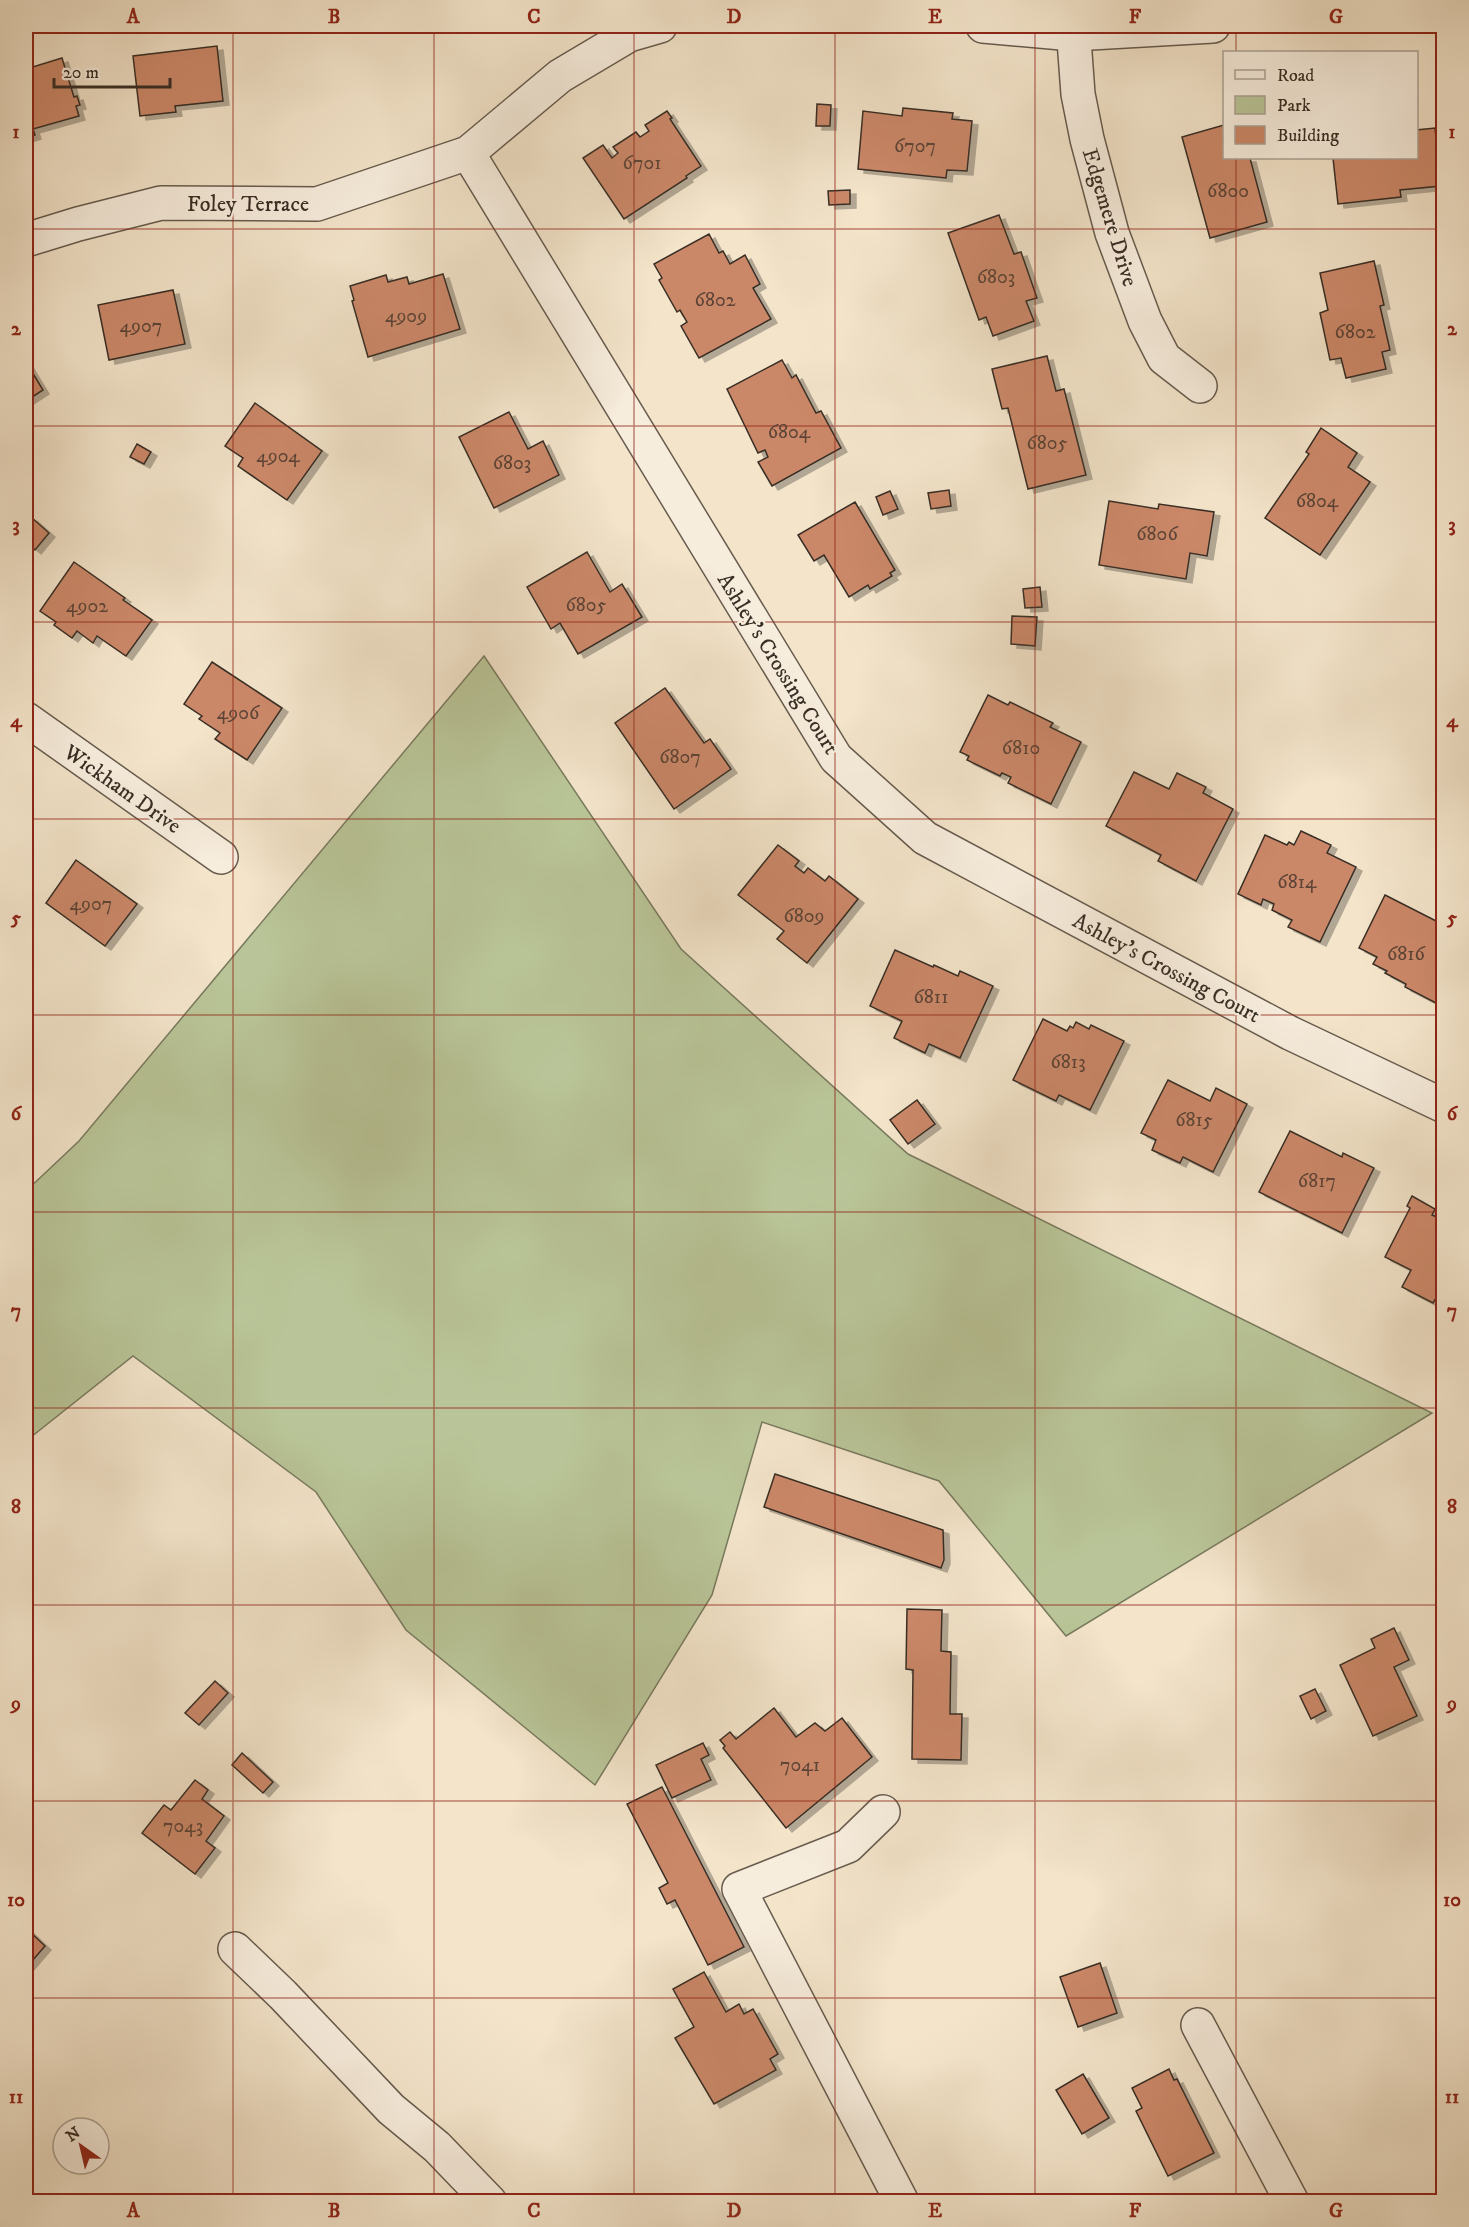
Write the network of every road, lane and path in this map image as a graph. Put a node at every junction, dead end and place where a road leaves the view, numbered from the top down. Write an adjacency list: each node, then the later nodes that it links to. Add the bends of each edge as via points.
1 (660, 26): 5 (street, via 629,34 560,76)
2 (983, 26): 4 (street)
3 (1213, 26): 4 (street)
4 (1073, 30): 7 (street, Edgemere Drive, via 1078,94 1112,233 1145,321 1164,358)
5 (468, 153): 6 (street, Foley Terrace, via 316,204 161,202); 10 (street, Ashley's Crossing Court, via 836,758 925,838 1290,1033)
6 (26, 240)
7 (1200, 386)
8 (26, 719): 9 (street, Wickham Drive)
9 (221, 857)
10 (1443, 1106)
11 (884, 1812): 15 (street, via 848,1846 739,1889)
12 (235, 1949): 14 (street, via 392,2109 437,2147)
13 (1198, 2025): 16 (street)
14 (490, 2202)
15 (902, 2202)
16 (1292, 2202)

